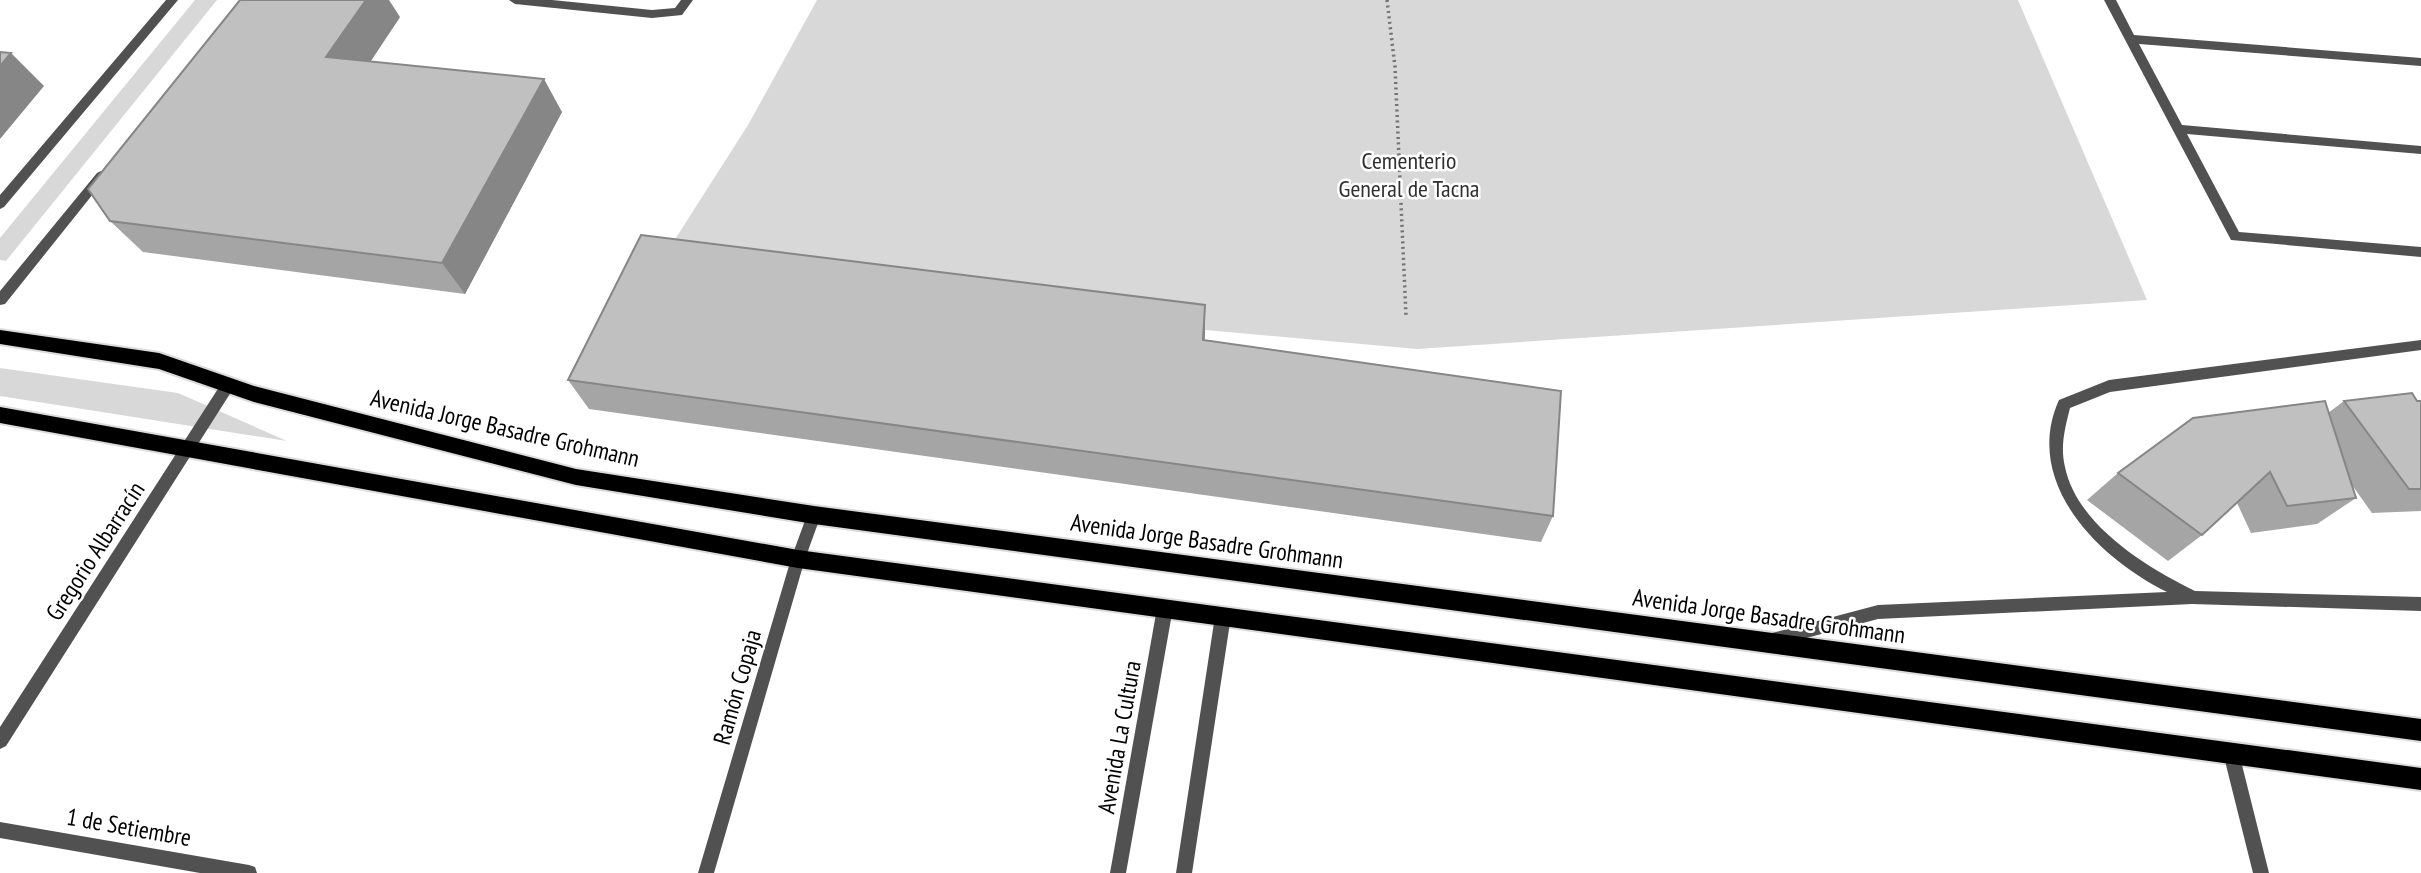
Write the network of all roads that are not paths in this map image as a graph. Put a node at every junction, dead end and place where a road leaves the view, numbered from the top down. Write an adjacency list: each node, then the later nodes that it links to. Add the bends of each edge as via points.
1 (172, 0): 10 (street)
2 (515, 0): 3 (street, via 652,13 678,12)
3 (687, 0)
4 (2110, 0): 5 (street)
5 (2130, 39): 6 (street); 7 (street)
6 (2421, 62)
7 (2178, 129): 8 (street); 11 (street, via 2235,237)
8 (2421, 150)
9 (106, 170): 12 (street)
10 (0, 204)
11 (2421, 252)
12 (0, 300)
13 (0, 337): 15 (highway, Avenida Jorge Basadre Grohmann, via 159,361)
14 (2421, 345): 20 (street, via 2109,386 2064,404 2056,423 2057,467 2081,514 2136,567)
15 (228, 385): 17 (street, Gregorio Albarracín); 18 (highway, Avenida Jorge Basadre Grohmann, via 576,477)
16 (0, 415): 17 (highway)
17 (187, 449): 19 (highway); 26 (street, Gregorio Albarracín)
18 (814, 515): 19 (street, Ramón Copaja); 24 (highway, Avenida Jorge Basadre Grohmann)
19 (798, 559): 22 (highway); 31 (street, Ramón Copaja)
20 (2194, 598): 21 (street); 24 (street, via 1878,612)
21 (2421, 604)
22 (1165, 608): 23 (highway); 32 (street, Avenida La Cultura)
23 (1223, 616): 27 (highway); 33 (street)
24 (1765, 642): 25 (highway, Avenida Jorge Basadre Grohmann)
25 (2421, 730)
26 (0, 741)
27 (2231, 753): 28 (highway); 34 (street)
28 (2421, 779)
29 (0, 830): 30 (street, 1 de Setiembre)
30 (249, 873)
31 (706, 873)
32 (1118, 873)
33 (1184, 873)
34 (2261, 873)

